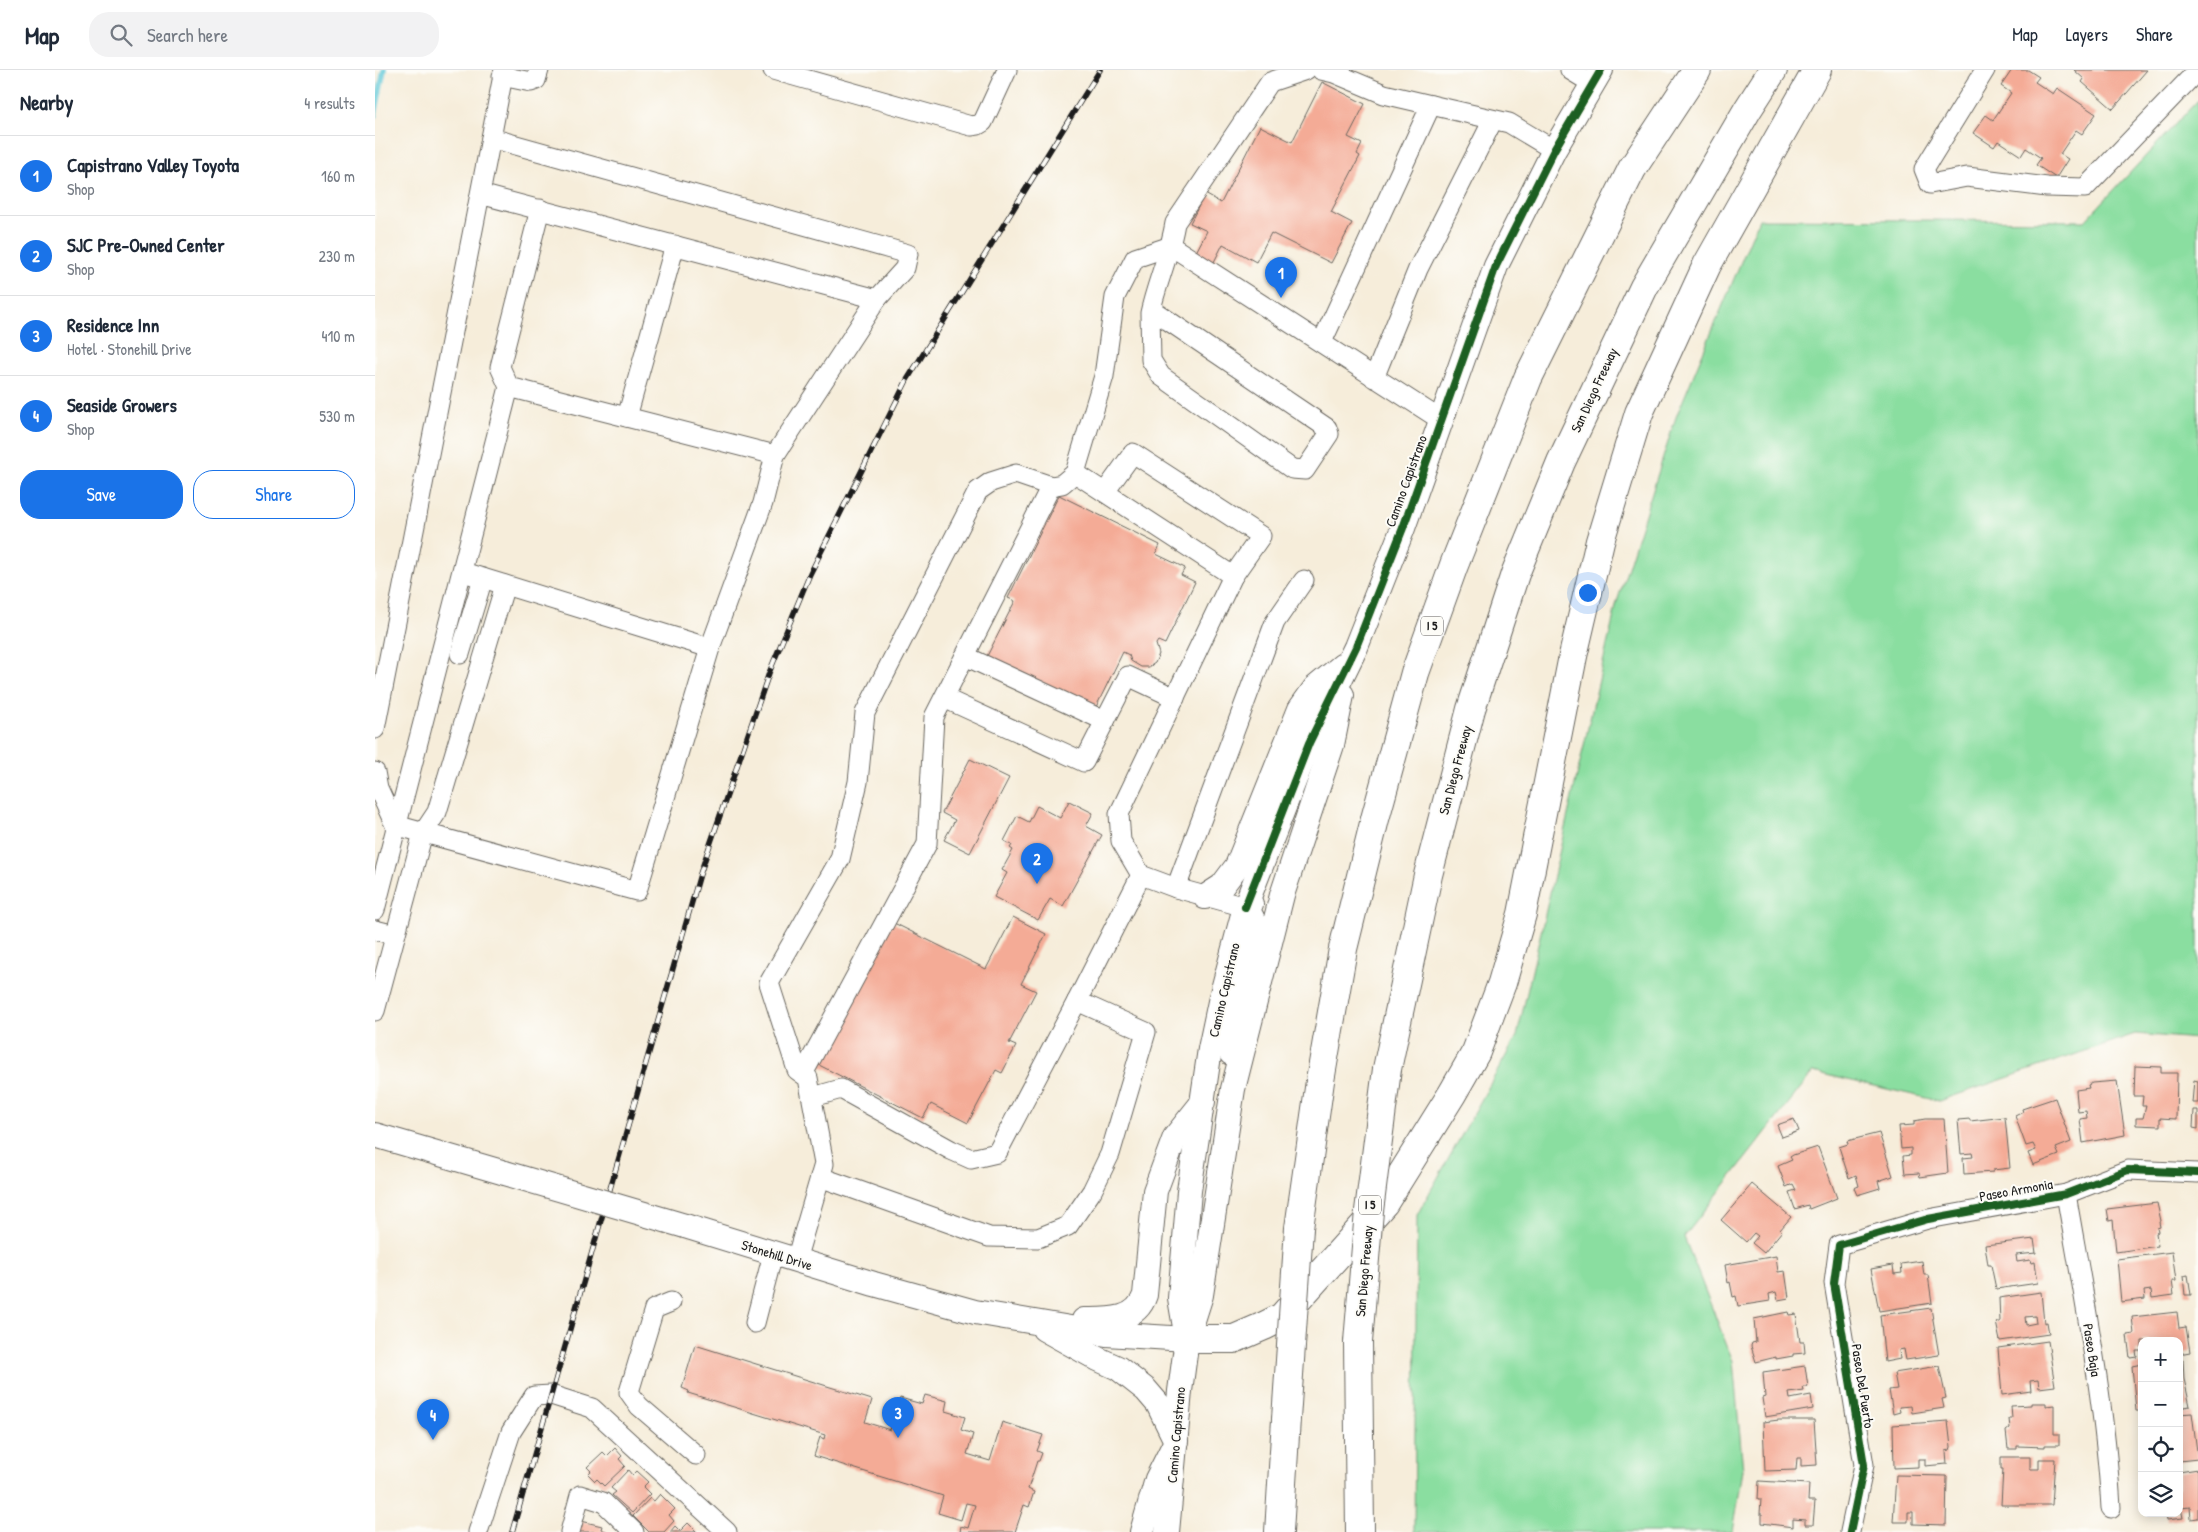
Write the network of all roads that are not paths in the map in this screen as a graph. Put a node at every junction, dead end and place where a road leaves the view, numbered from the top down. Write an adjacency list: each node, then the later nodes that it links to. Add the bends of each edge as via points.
1 (539, 70): 12 (street, via 537,80 531,82)
2 (773, 70): 3 (street, via 971,126 983,122)
3 (1007, 70)
4 (1306, 70): 21 (street, via 1270,82 1175,223)
5 (1321, 70): 14 (street, via 1384,94)
6 (1570, 70): 13 (street)
7 (1697, 70): 83 (highway, I 5, bridge, via 1632,169 1528,378 1454,564 1415,674 1343,949 1320,1081 1299,1228)
8 (1773, 70): 84 (highway, San Diego Freeway / I 5, bridge, via 1644,288 1561,462 1515,574 1471,710 1430,866 1387,1069 1369,1211 1358,1342)
9 (1817, 70): 73 (highway, via 1707,264 1639,413 1600,541 1573,656 1522,914 1502,983 1476,1052 1384,1203 1282,1317 1234,1339)
10 (1985, 70): 11 (street, via 1924,169 1930,184 1967,177 2047,187 2085,188)
11 (2198, 70)
12 (503, 73): 16 (street)
13 (1597, 77): 17 (main road, Camino Capistrano)
14 (1431, 105): 15 (street); 24 (street)
15 (1493, 120): 17 (street, via 1509,124); 25 (street, via 1418,269)
16 (491, 138): 18 (street); 22 (street, via 908,254 905,268)
17 (1553, 150): 28 (main road, Camino Capistrano, via 1496,266)
18 (480, 194): 19 (street); 47 (street)
19 (540, 210): 20 (street); 26 (street, via 500,367)
20 (675, 246): 22 (street); 27 (street)
21 (1171, 246): 23 (street); 24 (street); 30 (street, via 1135,258 1115,297 1104,376)
22 (877, 299): 29 (street)
23 (1151, 309): 23 (street, via 1327,428 1329,434 1305,470 1292,469 1161,376 1151,360)
24 (1322, 342): 25 (street)
25 (1374, 378): 28 (street)
26 (509, 386): 27 (street); 33 (street)
27 (627, 417): 29 (street)
28 (1441, 420): 42 (main road, Camino Capistrano, via 1403,528)
29 (775, 455): 38 (street, via 763,503)
30 (1075, 474): 31 (street, via 1062,484); 32 (street)
31 (1051, 486): 40 (street); 60 (street, via 1016,474 991,482 978,491 865,713 858,782 840,860 769,983 797,1070)
32 (1105, 492): 34 (street); 34 (street, via 1133,453 1261,536)
33 (463, 572): 35 (street); 39 (street)
34 (1233, 576): 44 (street)
35 (483, 578): 37 (street); 39 (street)
36 (1304, 580): 52 (street, via 1275,622)
37 (505, 585): 38 (street); 41 (street)
38 (710, 648): 50 (street, via 637,891)
39 (451, 651): 41 (street); 49 (street)
40 (965, 656): 43 (street); 46 (street)
41 (482, 660): 50 (street, via 437,812)
42 (1348, 661): 45 (main road, Camino Capistrano); 53 (main road, via 1315,688 1300,709 1237,866 1222,886); 54 (main road, Camino Capistrano, via 1309,743)
43 (944, 698): 46 (street, via 1084,762); 60 (street, via 934,717 927,844)
44 (1175, 698): 46 (street, via 1128,676); 51 (street, via 1119,814 1121,841)
45 (1338, 714): 54 (main road, via 1281,870 1271,888); 61 (main road, Camino Capistrano, via 1319,788 1282,894)
46 (1105, 721)
47 (375, 730)
48 (375, 772): 49 (street, via 378,788)
49 (395, 825): 50 (street); 55 (street)
50 (423, 833): 57 (street)
51 (1141, 875): 52 (street); 58 (street)
52 (1176, 888): 53 (street)
53 (1205, 897): 54 (street)
54 (1245, 907): 61 (main road, via 1256,926 1230,1042); 63 (main road, Camino Capistrano, via 1219,1006)
55 (375, 910)
56 (375, 930): 57 (street)
57 (395, 935): 59 (street)
58 (1077, 1001): 62 (street, via 997,1154 971,1159 841,1089); 66 (street, via 1146,1032 1110,1154 1092,1191 1068,1226 1038,1238 989,1237)
59 (375, 1011)
60 (803, 1074): 62 (street, via 808,1078)
61 (1233, 1089): 73 (main road, Camino Capistrano, via 1201,1295)
62 (813, 1097): 66 (street, via 824,1164)
63 (1204, 1100): 71 (main road, via 1175,1136 1155,1191 1142,1304 1131,1314 1111,1320); 73 (main road, Camino Capistrano, via 1189,1191 1180,1298)
64 (375, 1135): 69 (main road, Stonehill Drive, bridge)
65 (2198, 1173): 67 (street, Paseo Armonia, via 2128,1170)
66 (820, 1177): 69 (street)
67 (2066, 1194): 68 (street, Paseo Armonia, via 1928,1219); 76 (street, Paseo Baja, via 2097,1378 2108,1456)
68 (1839, 1244): 85 (street, Paseo Del Puerto, via 1834,1283 1863,1465)
69 (785, 1257): 71 (main road, Stonehill Drive, via 975,1312); 72 (street)
70 (671, 1302): 75 (street, via 654,1309 629,1392 639,1406)
71 (1027, 1320): 73 (main road, Stonehill Drive, via 1106,1334); 74 (main road, via 1118,1368 1146,1390 1158,1404)
72 (755, 1323)
73 (1187, 1339): 74 (main road, Camino Capistrano)
74 (1176, 1441): 81 (main road, via 1157,1479); 82 (main road, Camino Capistrano)
75 (696, 1455)
76 (2111, 1508)
77 (478, 1532): 80 (street, via 511,1432 534,1396 551,1395 592,1408)
78 (570, 1532): 79 (street, via 580,1495 603,1502)
79 (634, 1532)
80 (727, 1532)
81 (1142, 1532)
82 (1167, 1532)
83 (1279, 1532)
84 (1360, 1532)
85 (1850, 1532)

